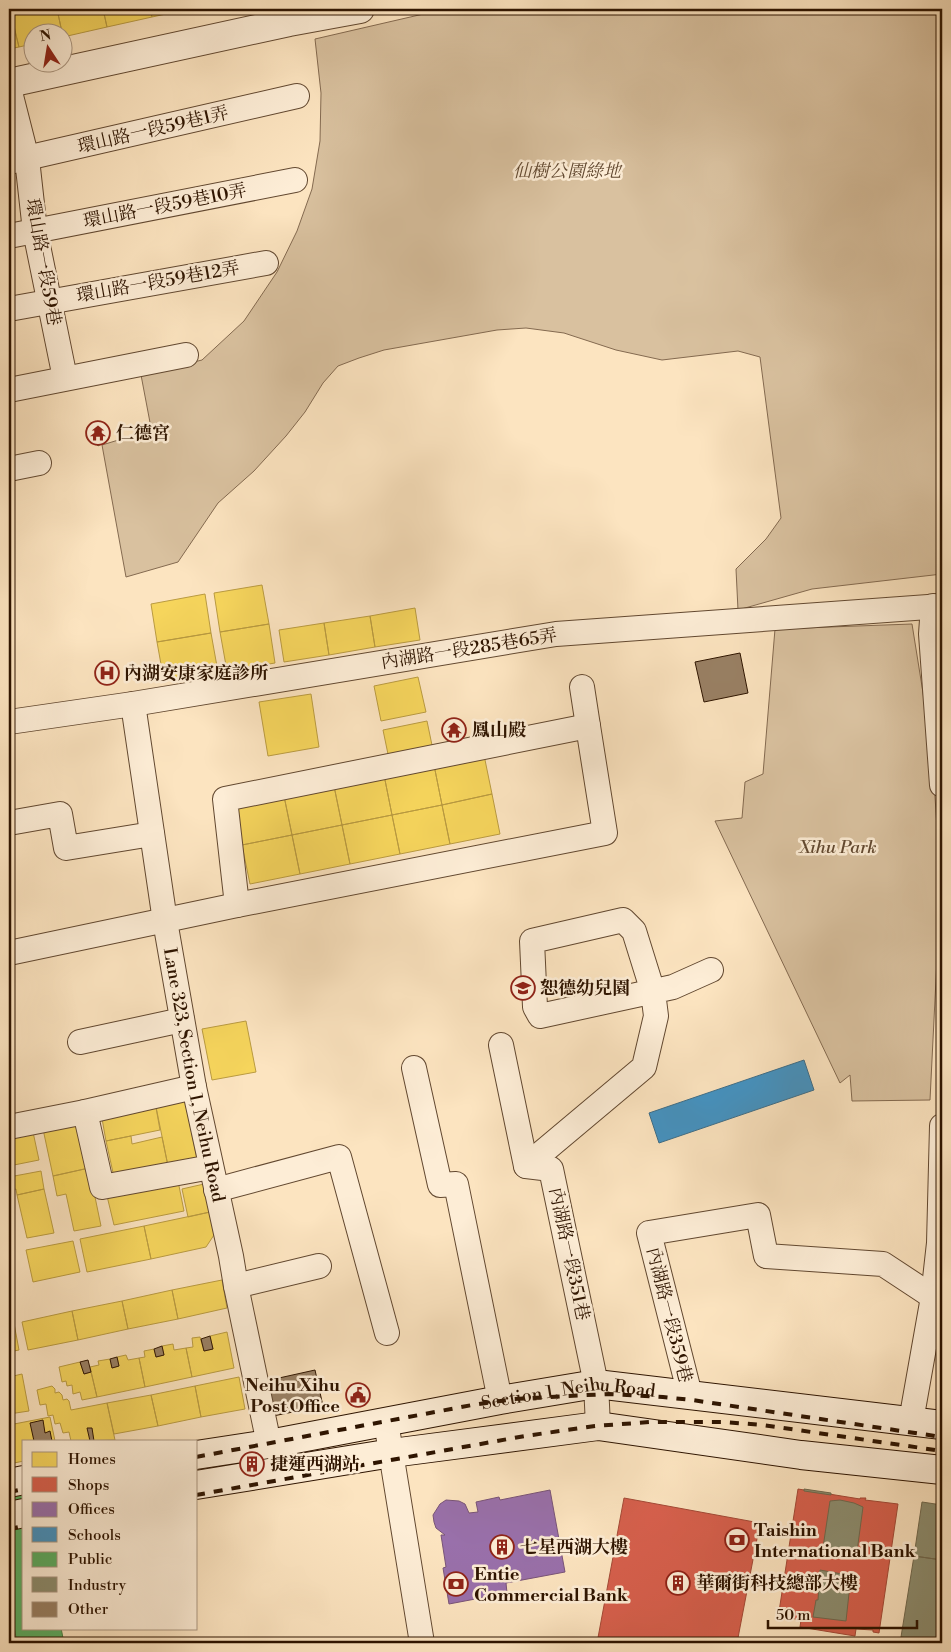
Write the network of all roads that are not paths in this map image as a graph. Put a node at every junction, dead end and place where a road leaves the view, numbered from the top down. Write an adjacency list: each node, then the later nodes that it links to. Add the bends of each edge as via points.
1 (360, 9): 2 (main road)
2 (9, 83)
3 (9, 88): 5 (street, 環山路一段59巷)
4 (297, 96): 5 (street, 環山路一段59巷1弄)
5 (18, 161): 7 (street, 環山路一段59巷)
6 (295, 180): 7 (street, 環山路一段59巷10弄)
7 (35, 231): 8 (street, 環山路一段59巷10弄); 10 (street, 環山路一段59巷)
8 (9, 236)
9 (266, 263): 10 (street, 環山路一段59巷12弄)
10 (49, 302): 11 (street, 環山路一段59巷12弄); 13 (street, 環山路一段59巷)
11 (9, 309)
12 (186, 355): 13 (street)
13 (65, 378): 14 (street)
14 (9, 390)
15 (39, 464): 16 (street)
16 (9, 469)
17 (938, 606): 19 (street, 內湖路一段285巷65弄, via 556,634); 22 (street, via 930,634)
18 (582, 686): 21 (street)
19 (133, 704): 20 (street, 內湖路一段285巷65弄); 25 (street, Lane 323, Section 1, Neihu Road)
20 (9, 722)
21 (588, 726): 26 (street, via 225,799); 26 (street, via 605,833)
22 (941, 754): 23 (street)
23 (942, 785)
24 (9, 823): 25 (street, via 60,814 66,848)
25 (152, 834): 27 (street, Lane 323, Section 1, Neihu Road)
26 (236, 905): 27 (street)
27 (165, 921): 28 (street); 31 (street, Lane 323, Section 1, Neihu Road)
28 (9, 953)
29 (711, 970): 30 (street, via 674,987)
30 (653, 992): 30 (street, via 540,1016 535,1007 532,941 623,920 634,931); 39 (street, via 656,1016 644,1067)
31 (182, 1020): 32 (street); 35 (street, Lane 323, Section 1, Neihu Road)
32 (80, 1042)
33 (501, 1044): 39 (street)
34 (414, 1068): 49 (street, via 440,1185 456,1184)
35 (194, 1087): 36 (street); 40 (street, Lane 323, Section 1, Neihu Road)
36 (85, 1112): 38 (street); 40 (street, via 102,1187)
37 (942, 1126): 42 (street)
38 (9, 1127)
39 (526, 1166): 47 (street, 內湖路一段351巷, via 551,1169)
40 (211, 1167): 41 (street, Lane 323, Section 1, Neihu Road)
41 (216, 1190): 44 (street, Lane 323, Section 1, Neihu Road); 46 (street, via 339,1157)
42 (940, 1243): 45 (street)
43 (319, 1266): 44 (street)
44 (236, 1286): 54 (street, Lane 323, Section 1, Neihu Road)
45 (933, 1297): 48 (street, 內湖路一段359巷, via 883,1264 766,1256 758,1215 649,1233); 50 (street)
46 (387, 1333)
47 (596, 1384): 48 (main road, Section 1, Neihu Road); 49 (main road, Section 1, Neihu Road); 53 (street, 內湖路一段351巷)
48 (690, 1395): 50 (main road, Section 1, Neihu Road)
49 (500, 1400): 51 (main road, Section 1, Neihu Road)
50 (911, 1421): 52 (main road, Section 1, Neihu Road)
51 (386, 1422): 54 (main road, Section 1, Neihu Road); 55 (street)
52 (942, 1425)
53 (598, 1426): 55 (main road, Section 1, Neihu Road); 57 (main road, Section 1, Neihu Road, via 801,1455)
54 (269, 1444): 56 (main road, Section 1, Neihu Road)
55 (392, 1453): 60 (main road, Section 1, Neihu Road); 63 (street)
56 (198, 1455)
57 (942, 1470)
58 (22, 1480): 59 (main road)
59 (9, 1483)
60 (198, 1485)
61 (22, 1513): 62 (main road)
62 (9, 1516)
63 (422, 1643)

